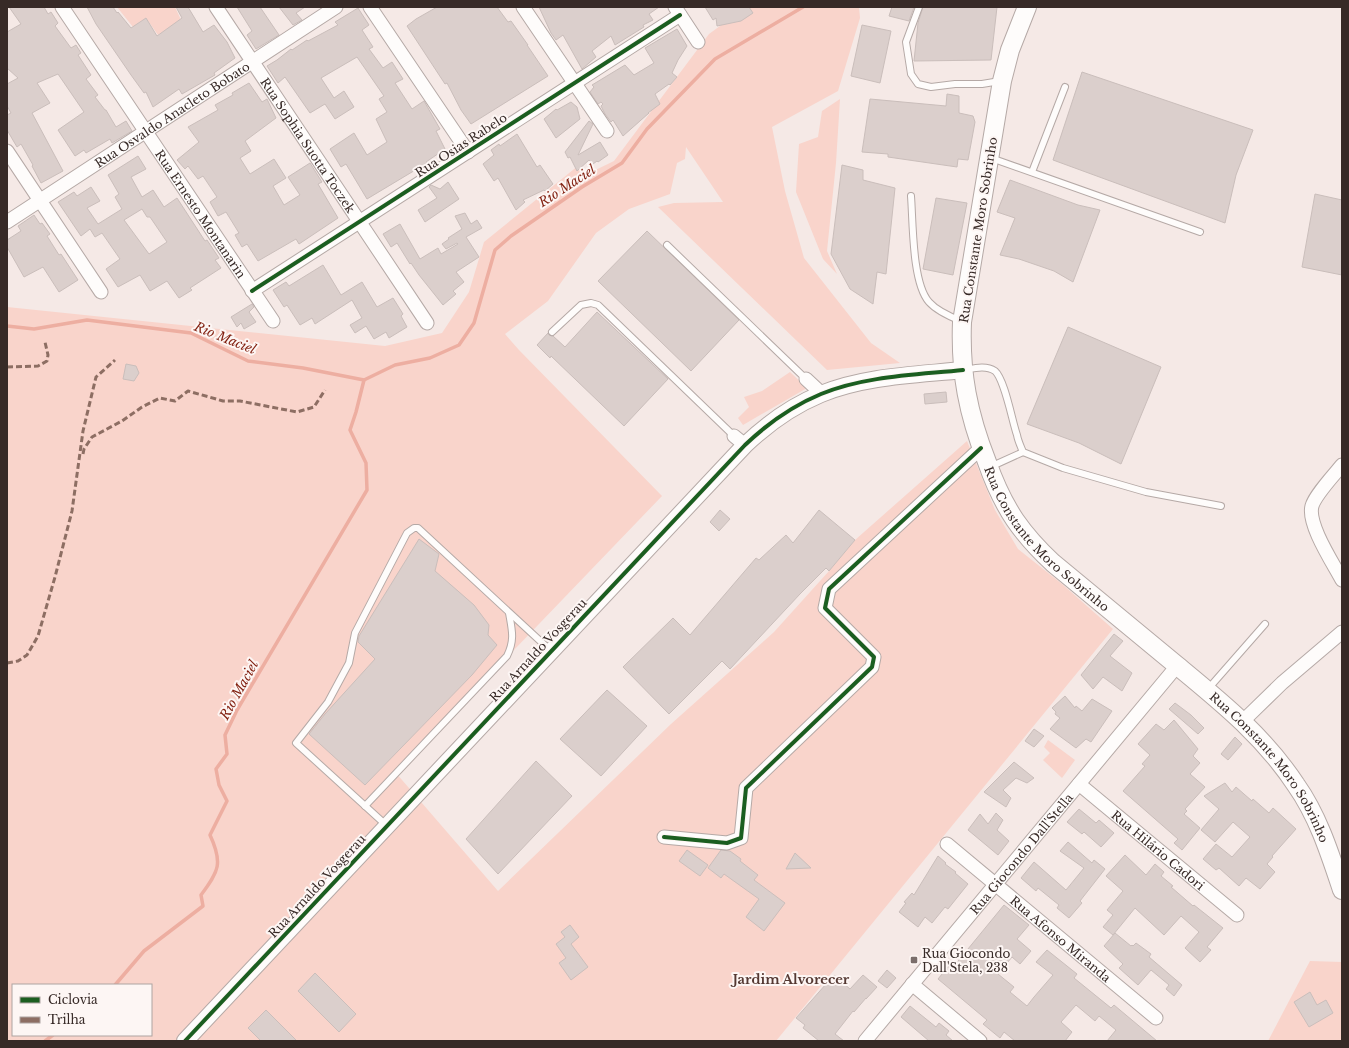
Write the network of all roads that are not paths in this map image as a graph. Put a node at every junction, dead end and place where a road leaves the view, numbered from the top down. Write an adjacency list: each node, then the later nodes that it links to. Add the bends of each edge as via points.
1 (62, 7): 15 (street, Rua Ernesto Montanarin)
2 (216, 7): 10 (street, Rua Sophia Suotta Toczek)
3 (336, 7): 10 (street, Rua Osvaldo Anacleto Bobato)
4 (370, 7): 17 (street)
5 (523, 7): 12 (street)
6 (919, 7): 11 (lane, via 906,42 911,74 918,84 931,87)
7 (1027, 7): 11 (main road, Rua Constante Moro Sobrinho, via 1010,50)
8 (678, 11): 9 (street); 12 (street, Rua Osias Rabelo)
9 (698, 42)
10 (252, 62): 15 (street, Rua Osvaldo Anacleto Bobato); 23 (street, Rua Sophia Suotta Toczek)
11 (1002, 81): 18 (main road, Rua Constante Moro Sobrinho)
12 (574, 83): 14 (street); 17 (street, Rua Osias Rabelo)
13 (1065, 87): 19 (lane)
14 (607, 131)
15 (145, 132): 21 (street, Rua Osvaldo Anacleto Bobato); 26 (street, Rua Ernesto Montanarin)
16 (7, 151): 21 (street)
17 (468, 152): 23 (street, Rua Osias Rabelo)
18 (989, 157): 19 (lane); 29 (main road, Rua Constante Moro Sobrinho)
19 (1032, 172): 24 (lane)
20 (911, 196): 29 (lane, via 919,285 928,302)
21 (40, 200): 22 (street, Rua Osvaldo Anacleto Bobato); 27 (street)
22 (7, 222)
23 (360, 222): 26 (street, Rua Osias Rabelo); 30 (street, Rua Sophia Suotta Toczek)
24 (1200, 232)
25 (667, 245): 33 (lane)
26 (252, 291): 28 (street, Rua Ernesto Montanarin)
27 (101, 292)
28 (273, 322)
29 (962, 322): 32 (main road, Rua Constante Moro Sobrinho)
30 (427, 323)
31 (552, 332): 35 (lane, via 581,305 598,305)
32 (962, 370): 34 (street, Rua Arnaldo Vosgerau, via 850,384); 36 (main road, Rua Constante Moro Sobrinho, via 971,416); 37 (lane, via 981,367 996,372 1005,390)
33 (806, 379): 34 (street)
34 (821, 394): 35 (street, Rua Arnaldo Vosgerau)
35 (739, 440): 45 (street, Rua Arnaldo Vosgerau)
36 (981, 448): 39 (main road, Rua Constante Moro Sobrinho); 52 (street, via 829,589 825,608 874,657 872,667 746,788 741,838 727,843)
37 (1023, 452): 39 (lane); 40 (lane, via 1063,468 1146,492)
38 (1342, 466): 41 (street, via 1312,505 1312,514 1318,536)
39 (989, 468): 46 (main road, Rua Constante Moro Sobrinho, via 1007,508 1038,549)
40 (1221, 506)
41 (1342, 580)
42 (509, 613): 45 (lane); 50 (lane, via 512,646 507,656); 50 (lane, via 418,528 407,533 355,633 349,663 328,702 296,743)
43 (1265, 624): 47 (lane)
44 (1342, 632): 48 (street, via 1282,683)
45 (551, 651): 51 (street, Rua Arnaldo Vosgerau)
46 (1177, 666): 47 (main road, Rua Constante Moro Sobrinho); 49 (street, Rua Giocondo Dall'Stella)
47 (1207, 690): 48 (main road, Rua Constante Moro Sobrinho)
48 (1243, 721): 55 (main road, Rua Constante Moro Sobrinho, via 1270,750 1297,786 1320,829)
49 (1079, 784): 54 (street, Rua Giocondo Dall'Stella); 56 (street, Rua Hilário Cadori)
50 (365, 806): 51 (lane)
51 (387, 826): 59 (street, Rua Arnaldo Vosgerau)
52 (664, 836)
53 (947, 844): 54 (street, Rua Afonso Miranda)
54 (995, 884): 57 (street, Rua Giocondo Dall'Stella); 58 (street, Rua Afonso Miranda)
55 (1342, 890)
56 (1237, 915)
57 (912, 984): 60 (street, Rua Giocondo Dall'Stella); 61 (street)
58 (1156, 1018)
59 (185, 1041)
60 (865, 1041)
61 (980, 1041)

